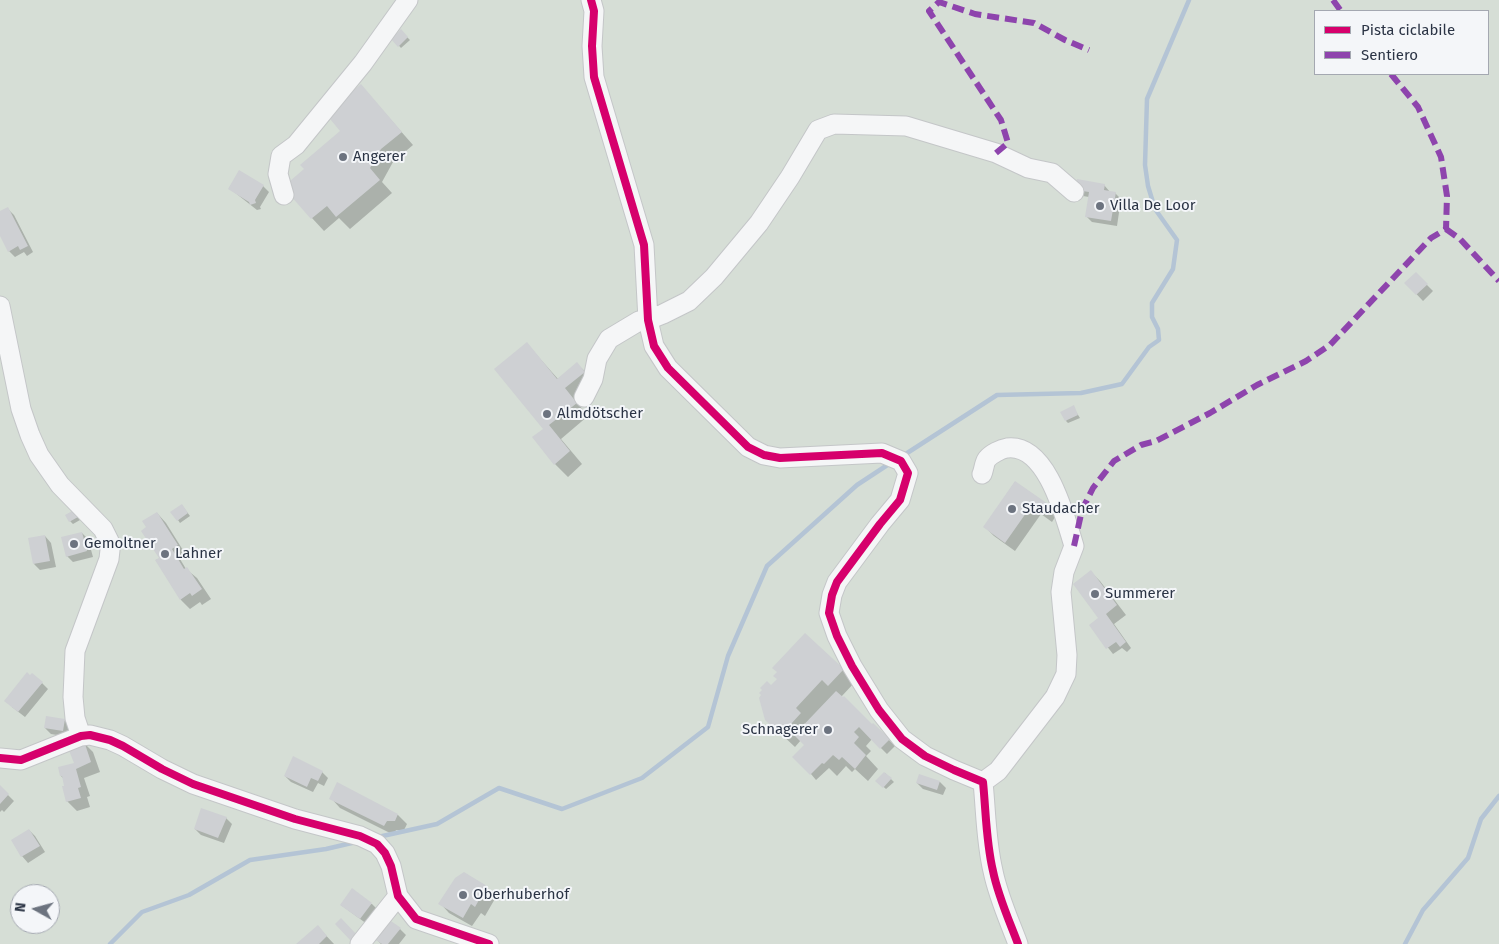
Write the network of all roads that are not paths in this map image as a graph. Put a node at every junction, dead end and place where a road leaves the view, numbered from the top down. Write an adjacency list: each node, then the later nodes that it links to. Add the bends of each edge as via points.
1 (408, 0): 4 (street, via 363,63 296,145 281,156 278,174)
2 (591, 0): 6 (street, via 594,11 594,77 644,245)
3 (1074, 192): 6 (street, via 1052,173 1028,168 996,153 906,126 834,124 818,130 758,223 714,276 689,301)
4 (284, 195)
5 (0, 306): 9 (street, via 21,409 39,455 60,485 103,529 109,541 109,559 75,651 73,697)
6 (648, 320): 7 (street, via 639,321 609,339 597,359 594,379); 11 (street, via 654,346 668,368 748,447 780,458 882,454 894,458 908,473 900,500 837,582 829,613 852,666 878,710 902,739 926,756)
7 (584, 397)
8 (982, 474): 11 (street, via 987,459 1002,449 1016,447 1033,456 1050,478 1074,546 1064,572 1061,592 1066,674 1055,697 998,771)
9 (81, 736): 10 (street, via 21,760); 12 (street, via 110,740 193,784 369,840 385,853 392,866)
10 (0, 758)
11 (983, 782): 15 (street, via 993,872)
12 (398, 896): 13 (street); 14 (street, via 416,919)
13 (360, 944)
14 (489, 944)
15 (1018, 944)

